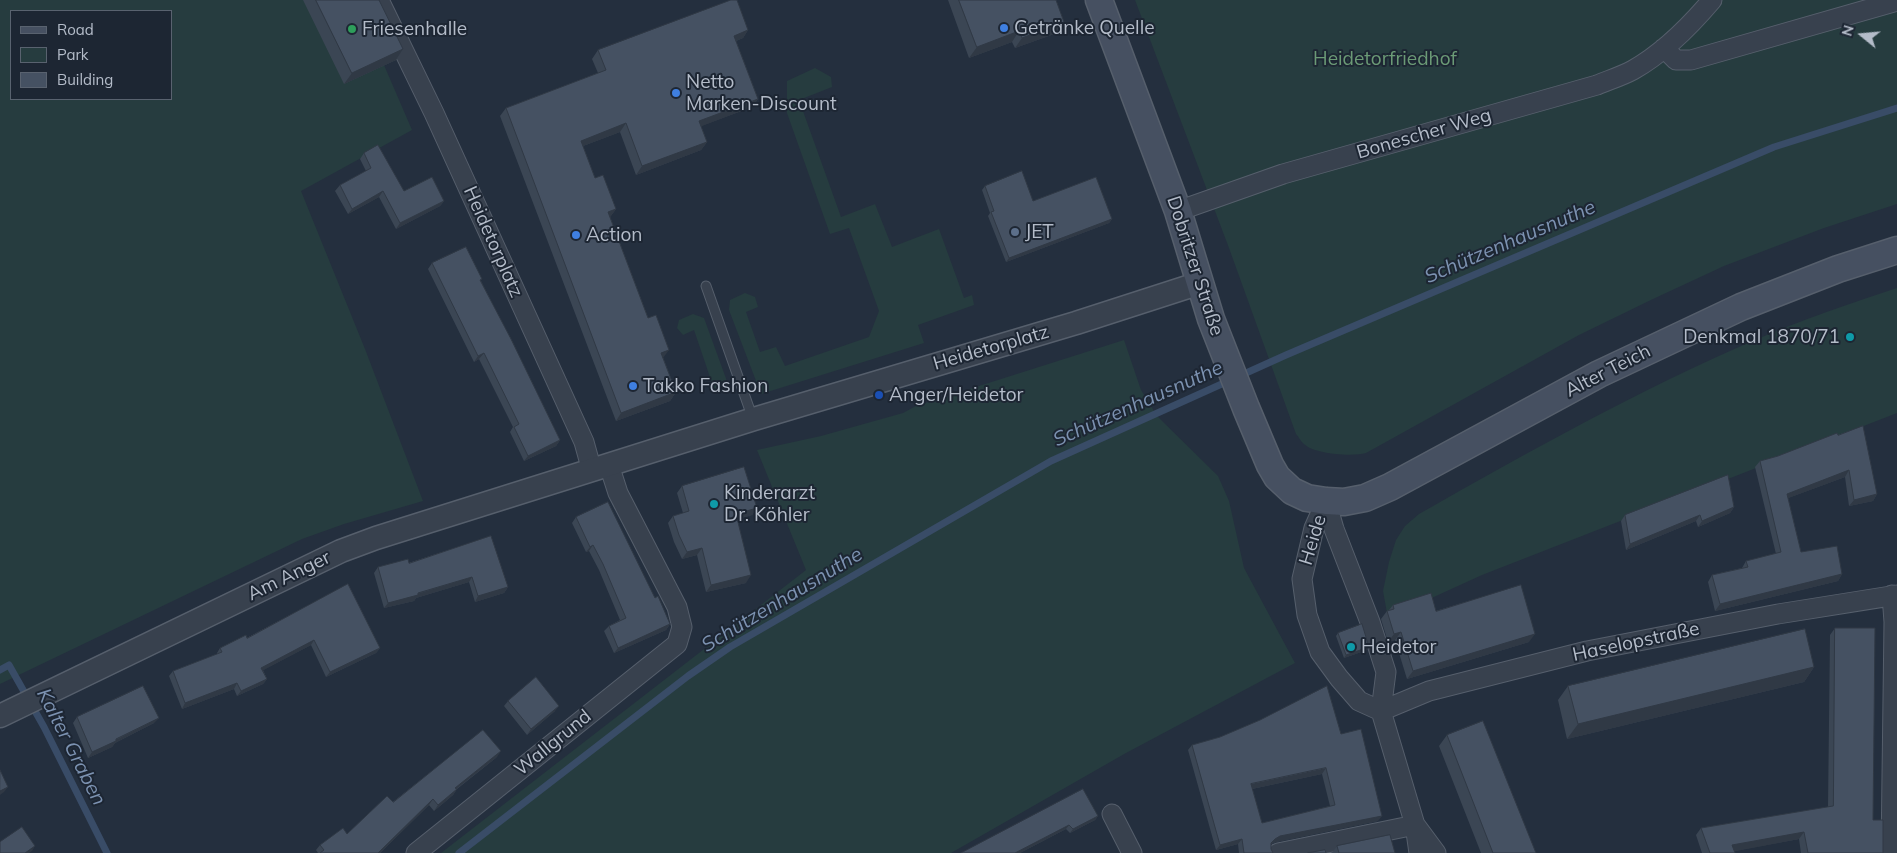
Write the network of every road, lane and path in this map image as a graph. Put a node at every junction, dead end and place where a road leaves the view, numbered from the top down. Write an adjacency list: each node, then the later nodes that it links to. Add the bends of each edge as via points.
1 (379, 0): 11 (street, Heidetorplatz, via 584,442)
2 (1099, 0): 6 (main road, Dobritzer Straße)
3 (1712, 0): 5 (street, Bonescher Weg)
4 (1897, 1): 5 (street, via 1691,60 1676,60)
5 (1664, 48): 6 (street, Bonescher Weg, via 1633,70 1597,85 1284,174)
6 (1178, 211): 8 (main road, Dobritzer Straße)
7 (1897, 250): 12 (main road, Alter Teich, via 1741,307 1599,374 1365,498)
8 (1200, 283): 10 (street, Heidetorplatz); 12 (main road, Dobritzer Straße, via 1246,408 1277,477 1292,491)
9 (706, 286): 10 (lane)
10 (754, 419): 11 (street, Heidetorplatz)
11 (600, 468): 14 (street, Heidetorplatz, via 618,493 676,607); 16 (street, Am Anger, via 341,551)
12 (1326, 501): 15 (street, Heide, via 1386,672); 15 (street, Heide, via 1314,528 1302,579 1308,615 1320,652 1339,678 1359,701)
13 (1895, 595): 15 (street, Haselopstraße, via 1778,614 1587,652 1429,691); 24 (street)
14 (682, 627): 19 (street, Wallgrund, via 677,644)
15 (1381, 712): 18 (street, Heide)
16 (6, 713)
17 (1112, 814): 20 (street)
18 (1415, 825): 21 (street); 22 (street, Heide); 23 (street, Heide)
19 (416, 853)
20 (1132, 853)
21 (1278, 853)
22 (1419, 853)
23 (1436, 853)
24 (1891, 853)

